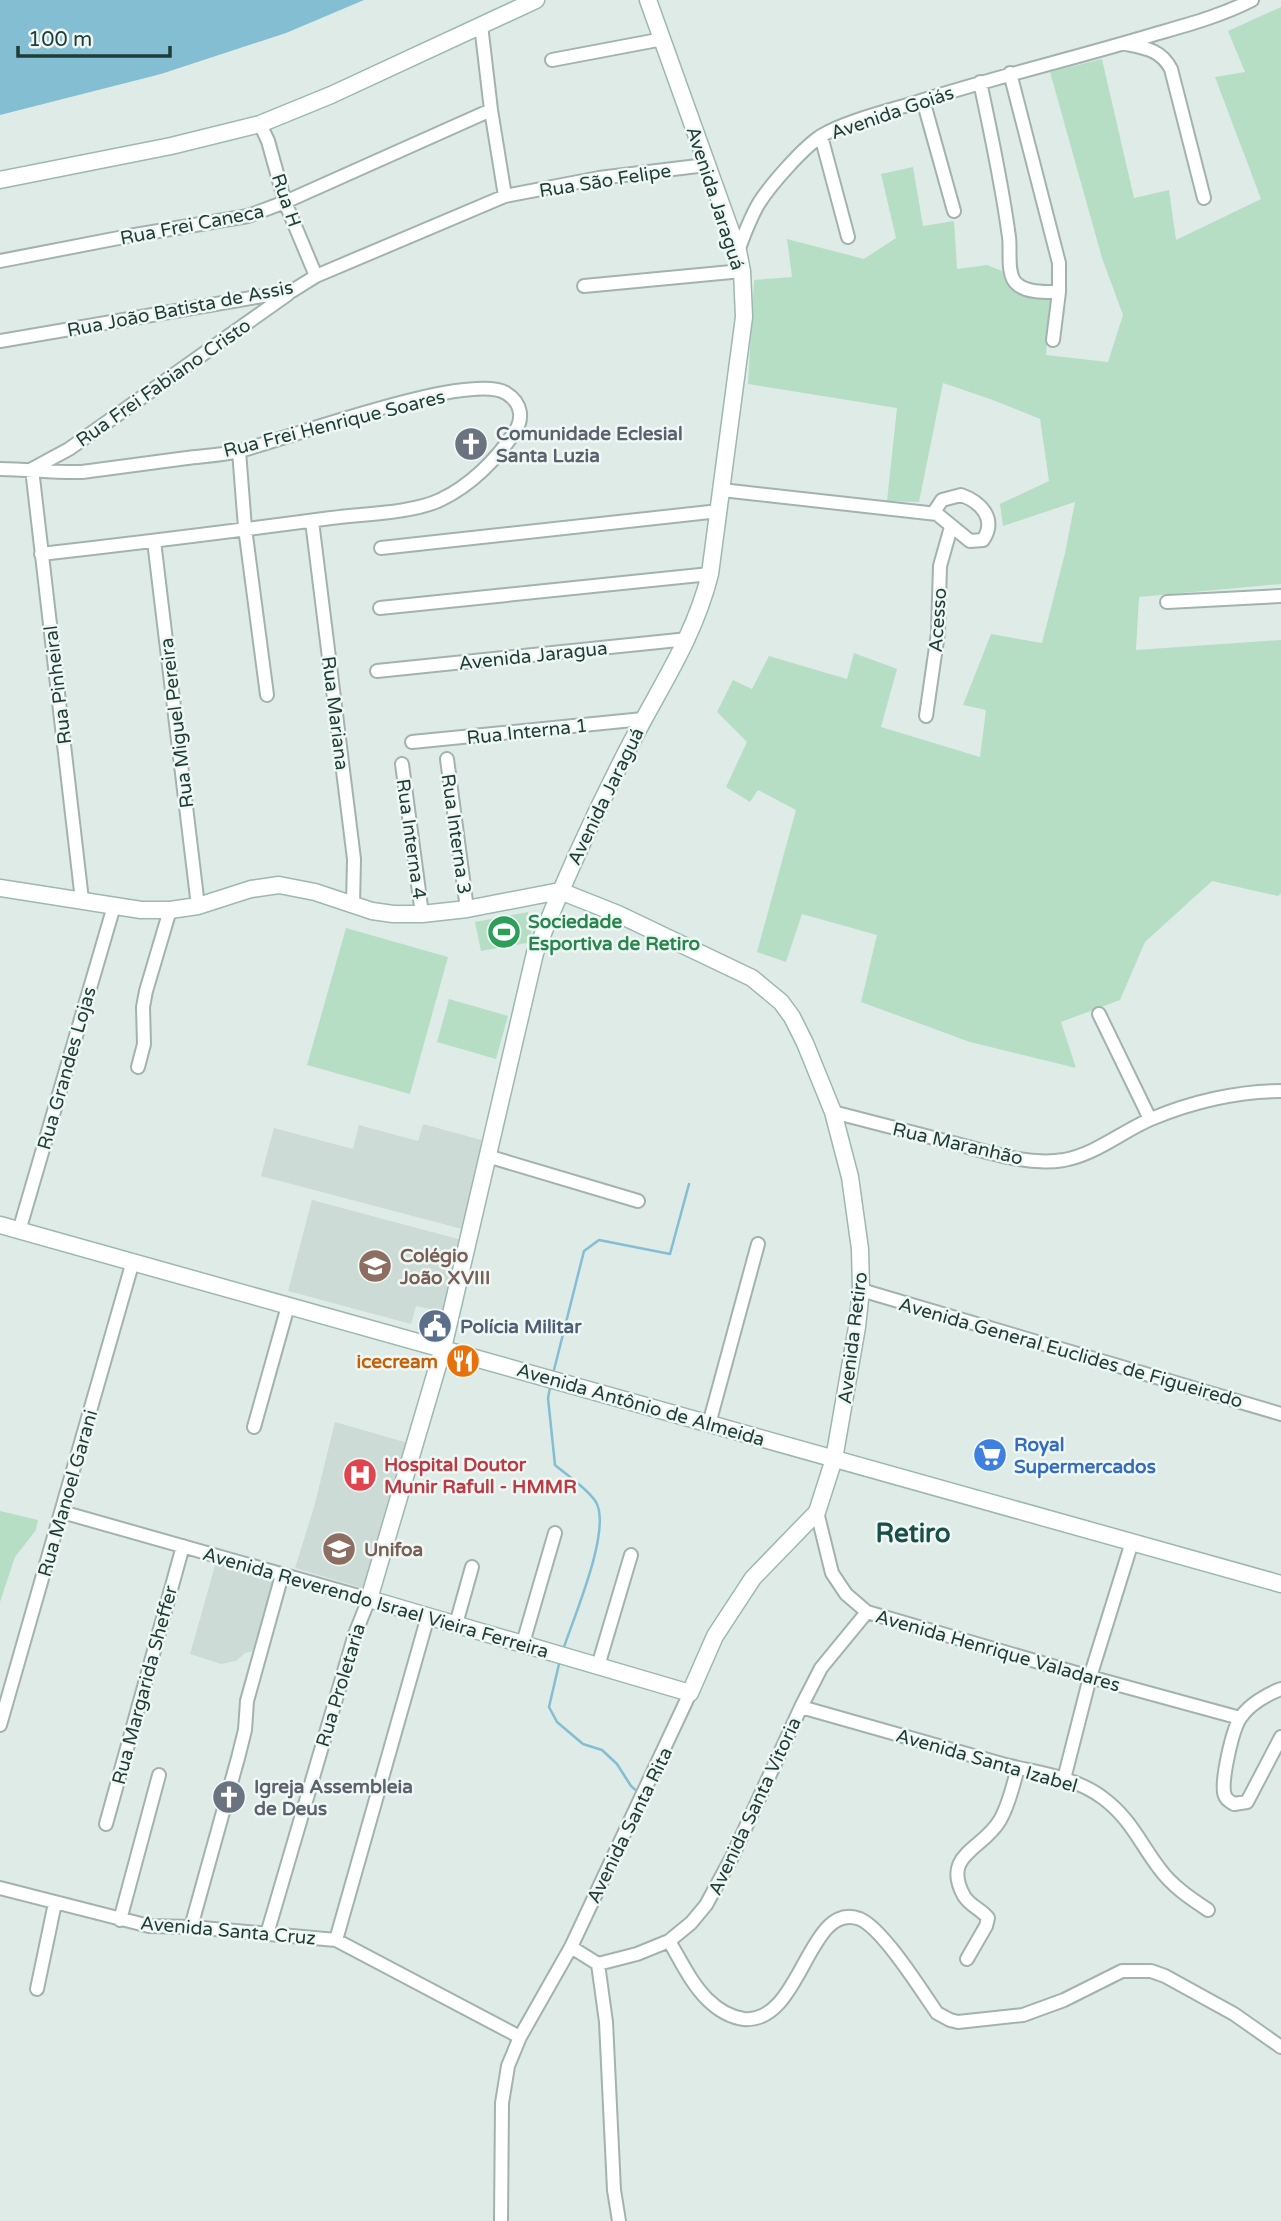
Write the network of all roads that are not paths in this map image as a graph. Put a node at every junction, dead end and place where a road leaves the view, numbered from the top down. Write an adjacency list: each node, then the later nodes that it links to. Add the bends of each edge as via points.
1 (536, 0): 4 (street)
2 (648, 0): 5 (street, Avenida Jaraguá)
3 (1252, 0): 6 (street, Avenida Goiás, via 1231,11)
4 (481, 25): 11 (street); 12 (street)
5 (663, 39): 7 (street); 14 (street, Avenida Jaraguá)
6 (1122, 44): 8 (street, Avenida Goiás); 17 (street, via 1165,57)
7 (552, 60)
8 (1010, 73): 9 (street, Avenida Goiás); 27 (street, via 1054,240)
9 (981, 82): 10 (street, Avenida Goiás); 27 (street, Avenida Goiás, via 1013,278 1025,288)
10 (923, 100): 13 (street, Avenida Goiás); 19 (street)
11 (491, 110): 16 (street); 18 (street, Rua Frei Caneca)
12 (260, 124): 15 (street); 18 (street, Rua H)
13 (821, 136): 20 (street); 21 (street, Avenida Goiás, via 760,202)
14 (706, 165): 16 (street, Rua São Felipe); 21 (street, Avenida Jaraguá)
15 (0, 180)
16 (505, 196): 24 (street, Rua João Batista de Assis)
17 (1204, 198)
18 (285, 202): 22 (street, Rua Frei Caneca, via 248,216); 24 (street, Rua H)
19 (954, 211)
20 (848, 237)
21 (738, 251): 23 (street, Avenida Jaraguá)
22 (0, 261)
23 (742, 271): 25 (street); 33 (street, Avenida Jaraguá, via 744,317)
24 (316, 276): 26 (street, Rua João Batista de Assis)
25 (584, 286)
26 (292, 291): 29 (street, Rua João Batista de Assis); 32 (street, Rua Frei Fabiano Cristo, via 69,449)
27 (1059, 292): 28 (street)
28 (1053, 340)
29 (0, 341)
30 (239, 451): 32 (street, Rua Frei Henrique Soares, via 82,472); 36 (street, Rua Frei Henrique Soares, via 380,408 451,393 500,390 517,403 522,416 519,427 461,489 416,507); 38 (street)
31 (0, 469): 32 (street, Rua Frei Henrique Soares)
32 (32, 469): 41 (street, Rua Pinheiral)
33 (722, 490): 34 (street, Avenida Jaraguá); 35 (street)
34 (719, 511): 40 (street); 42 (street, Avenida Jaraguá)
35 (937, 514): 37 (street); 37 (street, via 942,500 961,495 984,508 988,526 983,540 970,541)
36 (312, 521): 38 (street, Rua Frei Henrique Soares); 57 (street, Rua Mariana, via 354,859)
37 (951, 527): 49 (street, Acesso, via 940,566 938,633)
38 (245, 528): 39 (street, Rua Frei Henrique Soares); 48 (street)
39 (154, 541): 41 (street, Rua Frei Henrique Soares); 59 (street, Rua Miguel Pereira)
40 (381, 548)
41 (41, 554): 56 (street, Rua Pinheiral)
42 (710, 574): 45 (street); 46 (street, Avenida Jaraguá)
43 (1281, 596): 44 (street)
44 (1167, 602)
45 (380, 608)
46 (688, 639): 47 (street, Avenida Jaragua); 50 (street, Avenida Jaraguá)
47 (377, 671)
48 (267, 695)
49 (926, 716)
50 (643, 719): 51 (street, Rua Interna 1); 55 (street, Avenida Jaraguá)
51 (412, 742)
52 (447, 759): 60 (street, Rua Interna 3)
53 (402, 764): 62 (street, Rua Interna 4)
54 (0, 888): 56 (street)
55 (560, 891): 60 (street); 66 (street, Avenida Retiro, via 691,948 770,991 792,1017); 68 (street, Avenida Jaraguá, via 536,953)
56 (82, 900): 58 (street)
57 (353, 905): 59 (street, via 279,885 251,888); 62 (street, via 393,914)
58 (114, 906): 61 (street); 71 (street, Rua Grandes Lojas)
59 (198, 906): 61 (street)
60 (467, 909): 62 (street)
61 (170, 911): 64 (street, via 146,991)
62 (422, 914)
63 (1099, 1014): 67 (street)
64 (138, 1068)
65 (1281, 1091): 67 (street, Rua Maranhão, via 1235,1095)
66 (834, 1112): 67 (street, Rua Maranhão, via 994,1154 1048,1161 1091,1152); 74 (street, Avenida Retiro, via 850,1177)
67 (1150, 1119)
68 (488, 1156): 69 (street); 76 (street, Avenida Jaraguá)
69 (638, 1201)
70 (1, 1228): 71 (street, Avenida Antônio de Almeida)
71 (19, 1231): 73 (street, Avenida Antônio de Almeida)
72 (758, 1244): 78 (street)
73 (133, 1261): 75 (street, Avenida Antônio de Almeida); 81 (street, Rua Manoel Garani)
74 (861, 1290): 77 (street, Avenida General Euclides de Figueiredo); 80 (street, Avenida Retiro)
75 (288, 1306): 76 (street, Avenida Antônio de Almeida); 79 (street)
76 (443, 1348): 78 (street, Avenida Antônio de Almeida); 90 (street, Avenida Jaraguá)
77 (1281, 1414)
78 (709, 1424): 80 (street, Avenida Antônio de Almeida)
79 (254, 1427)
80 (834, 1459): 82 (street, Avenida Santa Rita); 84 (street, Avenida Antônio de Almeida)
81 (62, 1512): 85 (street, Avenida Reverendo Israel Vieira Ferreira); 101 (street, Rua Manoel Garani)
82 (817, 1512): 91 (street, Avenida Henrique Valadares, via 832,1573 846,1594); 98 (street, Avenida Santa Rita, via 753,1578 715,1636)
83 (555, 1533): 94 (street)
84 (1132, 1542): 89 (street, Avenida Antônio de Almeida); 96 (street)
85 (183, 1546): 88 (street, Avenida Reverendo Israel Vieira Ferreira); 106 (street, Rua Margarida Sheffer)
86 (631, 1555): 95 (street)
87 (472, 1567): 93 (street)
88 (282, 1575): 90 (street, Avenida Reverendo Israel Vieira Ferreira); 111 (street)
89 (1281, 1584)
90 (369, 1600): 92 (street, Avenida Reverendo Israel Vieira Ferreira); 112 (street, Rua Proletaria)
91 (867, 1612): 96 (street, Avenida Henrique Valadares); 99 (street, Avenida Santa Vitoria, via 821,1668)
92 (428, 1616): 93 (street, Avenida Reverendo Israel Vieira Ferreira); 113 (street)
93 (456, 1624): 94 (street, Avenida Reverendo Israel Vieira Ferreira)
94 (523, 1643): 95 (street, Avenida Reverendo Israel Vieira Ferreira)
95 (598, 1666): 98 (street, Avenida Reverendo Israel Vieira Ferreira)
96 (1090, 1677): 100 (street, Avenida Henrique Valadares); 105 (street)
97 (1281, 1689): 100 (street)
98 (690, 1693): 115 (street, Avenida Santa Rita)
99 (801, 1707): 103 (street, Avenida Santa Izabel); 114 (street, Avenida Santa Vitoria, via 717,1887 691,1923)
100 (1240, 1718): 102 (street, via 1224,1770 1226,1800 1234,1804 1252,1797)
101 (0, 1725)
102 (1281, 1737)
103 (1018, 1768): 105 (street, Avenida Santa Izabel); 116 (street, via 1002,1818 958,1864 965,1897 988,1918)
104 (159, 1775): 110 (street)
105 (1064, 1779): 109 (street, Avenida Santa Izabel, via 1102,1798 1120,1814 1161,1871)
106 (106, 1824)
107 (0, 1888): 108 (street, Avenida Santa Cruz)
108 (55, 1903): 110 (street, Avenida Santa Cruz); 118 (street)
109 (1208, 1910)
110 (120, 1920): 111 (street, Avenida Santa Cruz)
111 (191, 1927): 112 (street, Avenida Santa Cruz)
112 (267, 1934): 113 (street, Avenida Santa Cruz)
113 (336, 1940): 119 (street, Avenida Santa Cruz)
114 (669, 1941): 117 (street, Avenida Santa Vitoria); 120 (street, via 707,1999 736,2018 759,2017 775,2008 824,1931 853,1917 870,1925 937,2013 950,2021 1023,2015 1122,1971 1137,1970 1165,1976 1234,2014)
115 (571, 1947): 117 (street); 119 (street, Avenida Santa Rita)
116 (967, 1959)
117 (598, 1964): 122 (street)
118 (37, 1989)
119 (520, 2037): 121 (street, Avenida Santa Rita, via 503,2091)
120 (1281, 2047)
121 (501, 2221)
122 (619, 2221)

